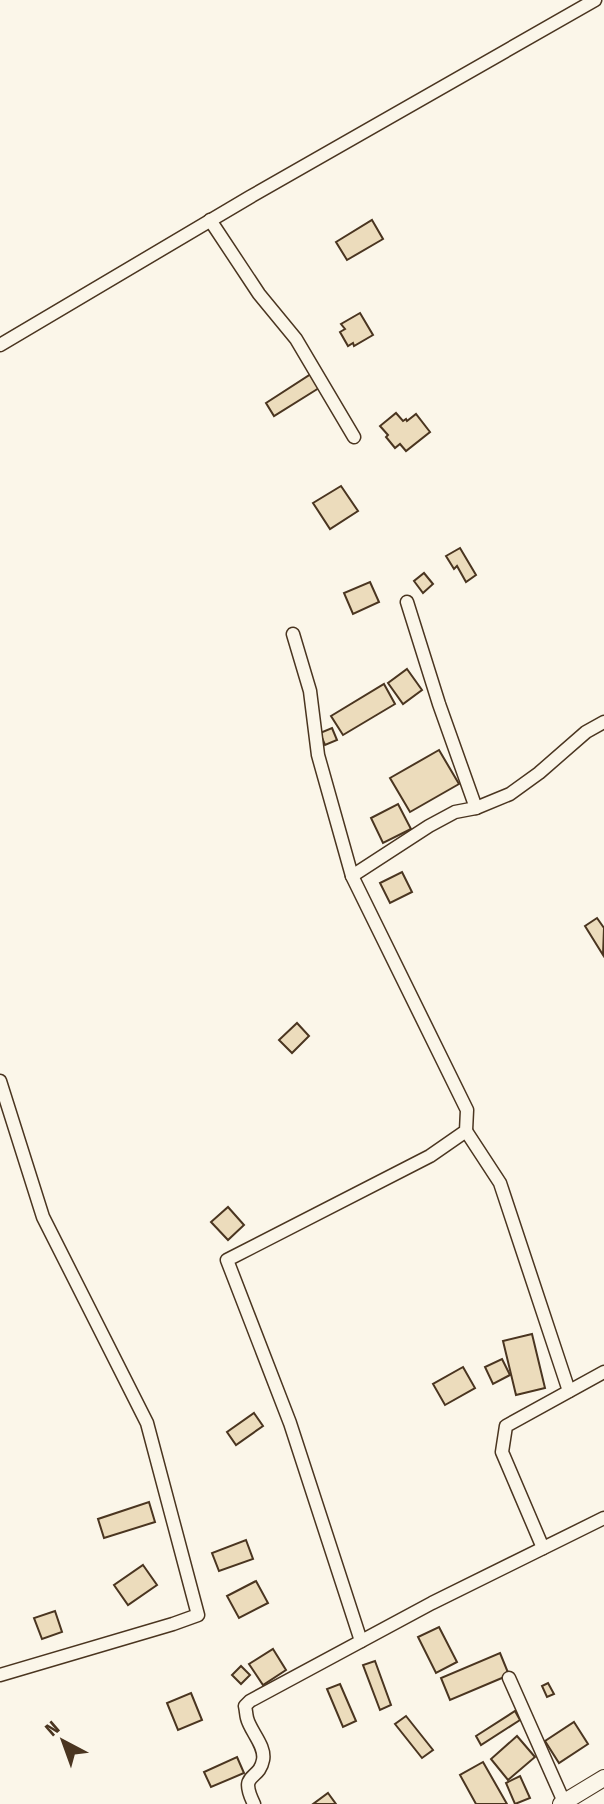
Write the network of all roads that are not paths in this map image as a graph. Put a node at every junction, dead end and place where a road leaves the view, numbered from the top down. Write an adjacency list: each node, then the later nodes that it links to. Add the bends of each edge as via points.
1 (595, 0): 2 (street)
2 (210, 220): 3 (street); 4 (street, via 259,294 296,339)
3 (0, 345)
4 (354, 437)
5 (407, 602): 8 (street)
6 (293, 634): 9 (street, via 310,691 318,755)
7 (604, 722): 8 (street, via 510,794)
8 (476, 808): 9 (street, via 438,821)
9 (352, 876): 11 (street, via 467,1110)
10 (0, 1081): 17 (street, via 43,1217 147,1423 198,1615)
11 (466, 1131): 13 (street, via 500,1183); 16 (street, via 430,1156 227,1260 290,1423)
12 (604, 1372): 13 (street)
13 (569, 1391): 15 (street, via 506,1426 502,1452)
14 (604, 1518): 15 (street)
15 (543, 1548): 16 (street)
16 (361, 1641): 21 (street, via 245,1706 264,1757 247,1784)
17 (0, 1675)
18 (509, 1678): 20 (street)
19 (604, 1778): 20 (street)
20 (562, 1803)
21 (254, 1804)

